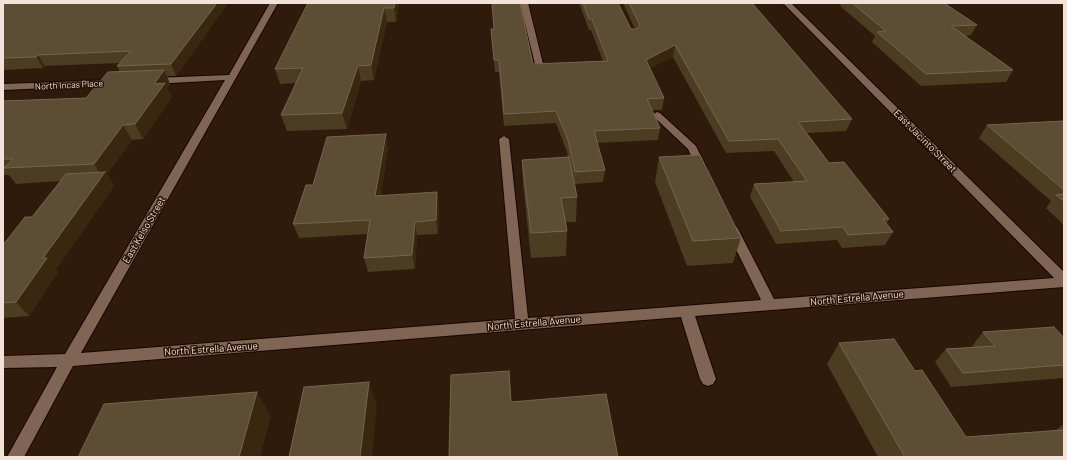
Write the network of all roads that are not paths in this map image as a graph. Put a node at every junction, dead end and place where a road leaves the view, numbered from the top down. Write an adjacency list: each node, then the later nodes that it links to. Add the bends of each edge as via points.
1 (274, 3): 5 (street, East Kelso Street)
2 (524, 3): 4 (street)
3 (787, 3): 13 (street, East Jacinto Street)
4 (540, 68)
5 (231, 77): 6 (street); 17 (street, East Kelso Street)
6 (146, 81)
7 (123, 82): 8 (street, North Incas Place)
8 (3, 88)
9 (657, 115): 11 (street, via 692,148)
10 (504, 139): 16 (street)
11 (706, 176)
12 (727, 219): 14 (street)
13 (1064, 281): 14 (street, North Estrella Avenue)
14 (770, 305): 15 (street, North Estrella Avenue)
15 (686, 311): 16 (street, North Estrella Avenue); 19 (street)
16 (522, 324): 17 (street, North Estrella Avenue)
17 (69, 360): 18 (street, North Estrella Avenue); 20 (street, East Kelso Street)
18 (3, 362)
19 (708, 379)
20 (15, 457)

